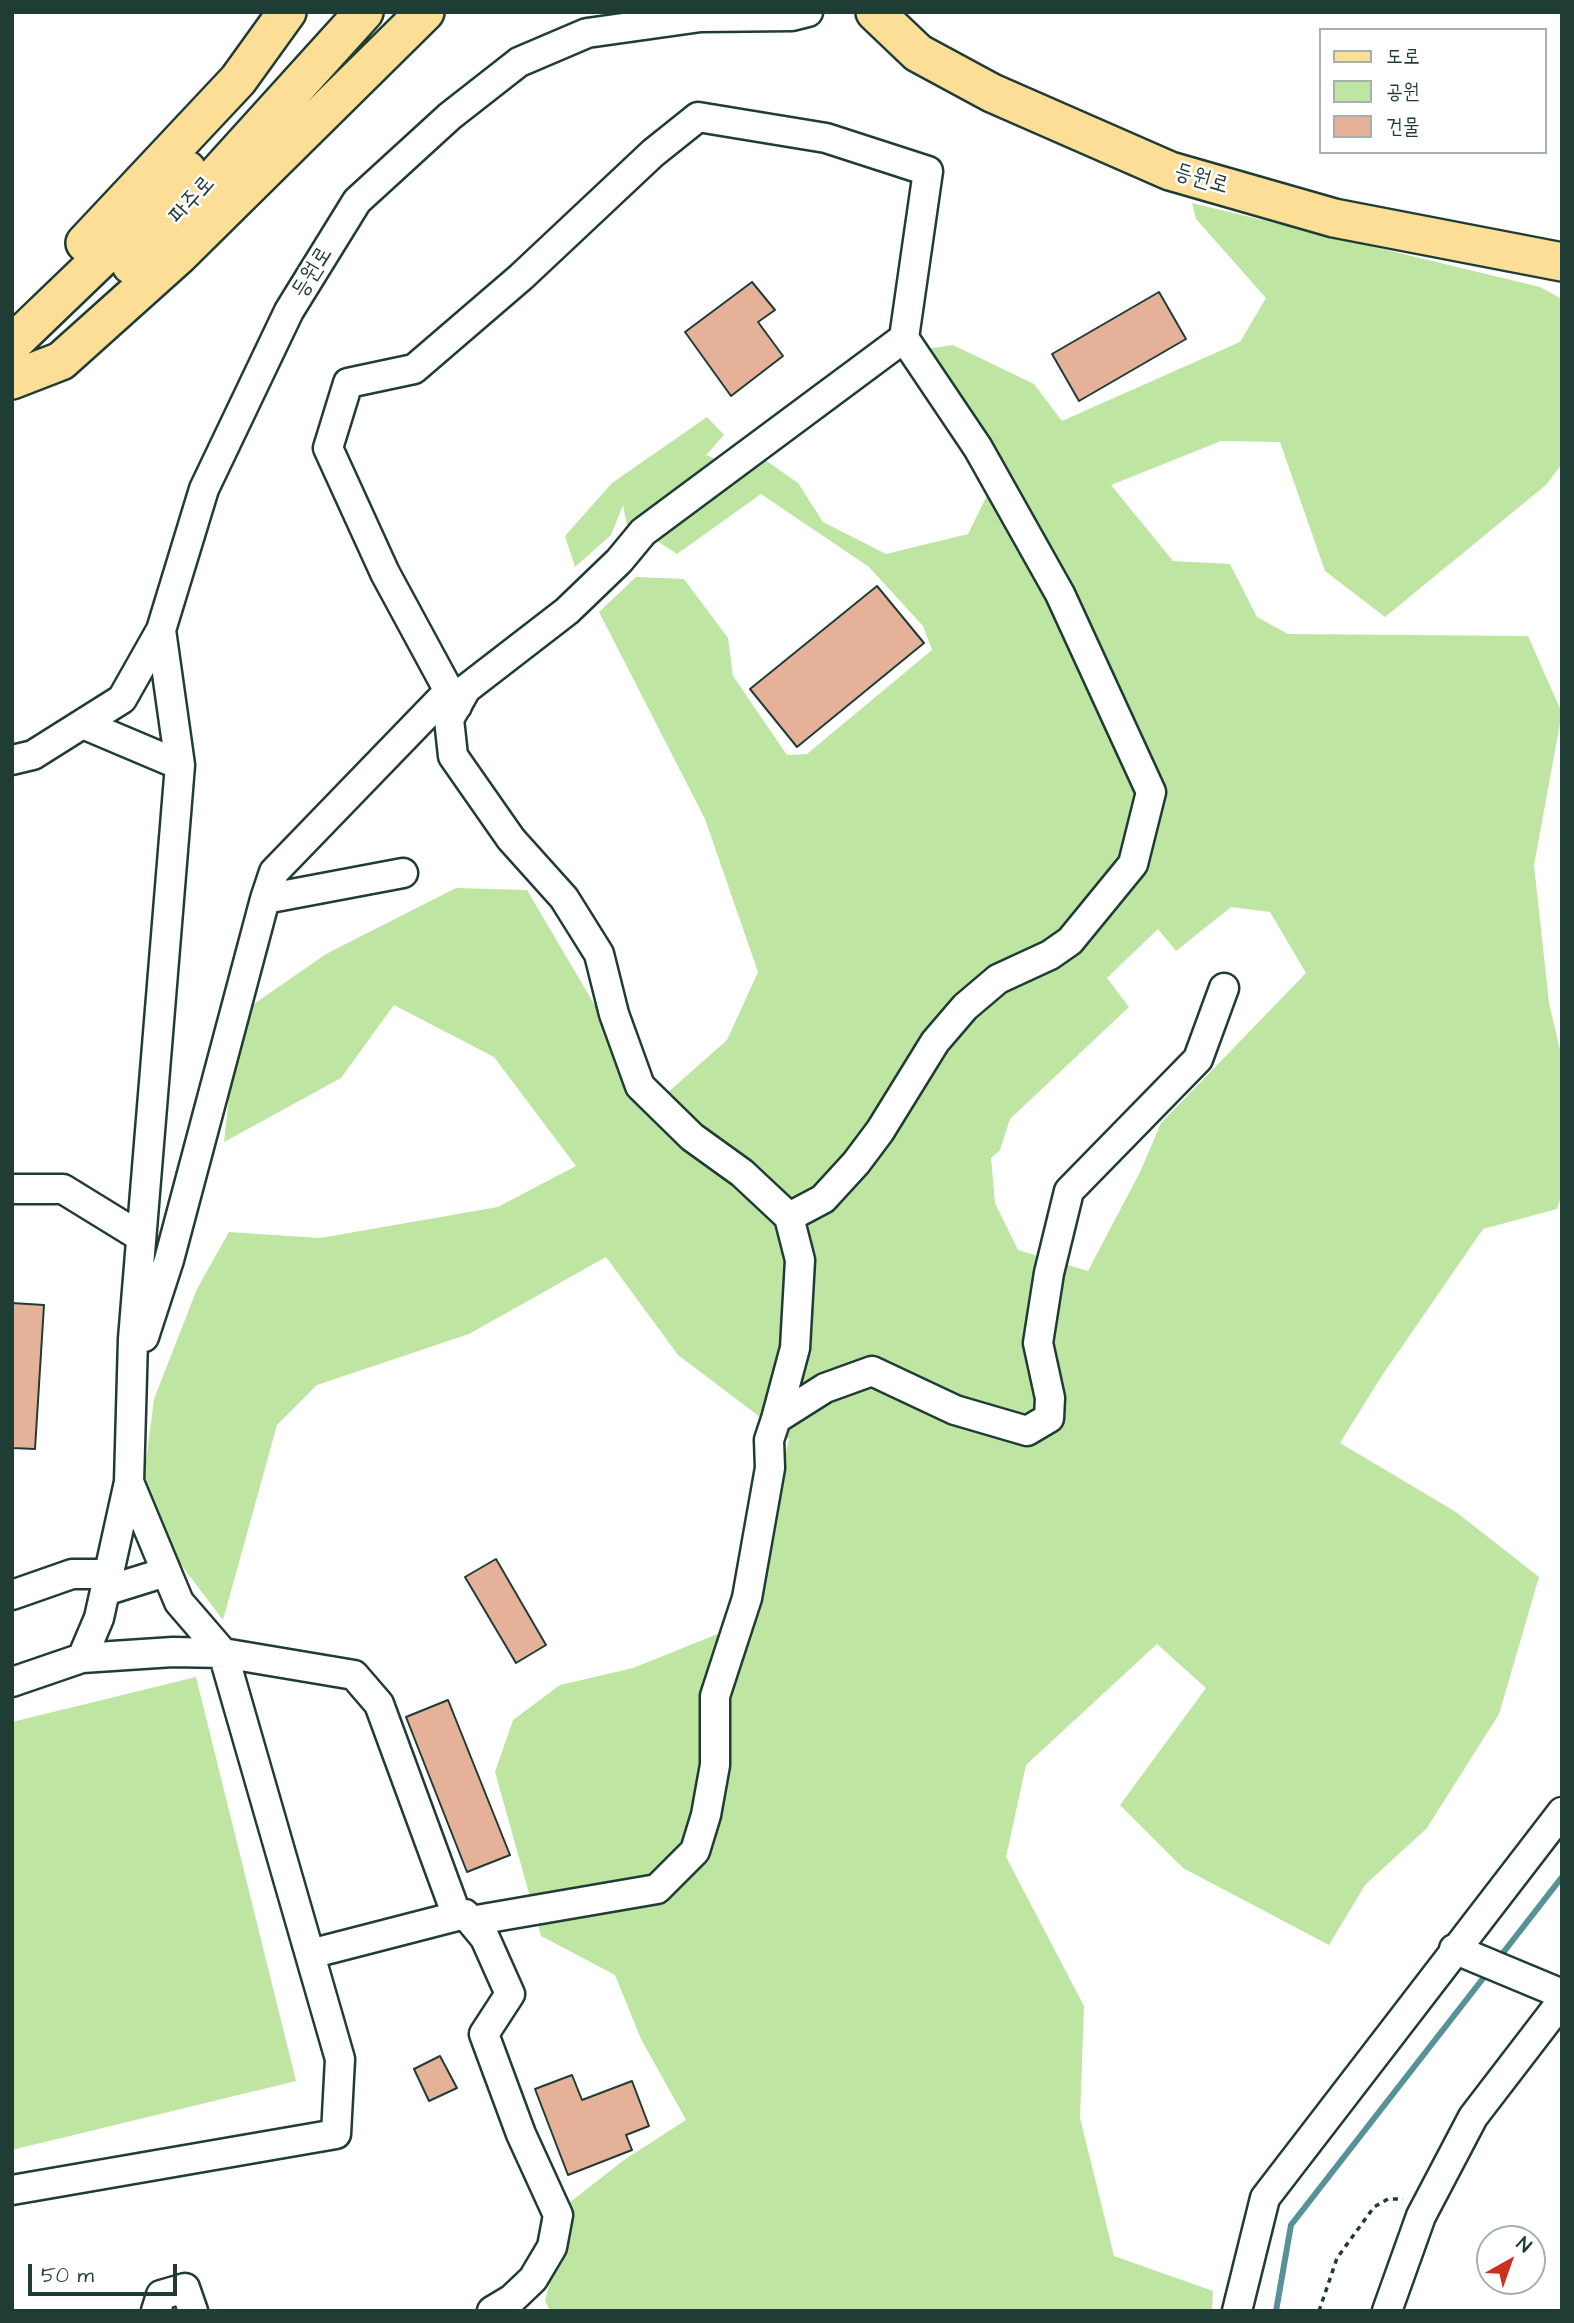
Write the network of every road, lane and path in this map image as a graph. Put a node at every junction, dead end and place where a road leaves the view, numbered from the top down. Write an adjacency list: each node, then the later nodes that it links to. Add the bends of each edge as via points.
1 (287, 12): 8 (main road, via 238,80 44,289)
2 (332, 12): 10 (main road, 파주로, via 142,219)
3 (364, 12): 11 (main road, 파주로, via 164,233)
4 (425, 12): 11 (main road, via 178,256 61,361)
5 (808, 12): 12 (street, 등원로, via 701,17 587,33 553,47 519,62 357,201 289,311 204,489)
6 (875, 12): 7 (main road, 등원로, via 918,53 992,93 1170,172 1334,218)
7 (1562, 262)
8 (12, 330)
9 (904, 338): 13 (street, via 643,532 620,561 567,611); 13 (street, via 928,171 827,138 698,117 414,369 348,383 328,448 385,573); 21 (street, via 978,448 1060,594 1152,792 1133,864 1070,940 1050,955 998,979 965,1007 935,1042 856,1163 823,1199)
10 (12, 344)
11 (12, 380)
12 (161, 630): 14 (street, 등원로, via 122,699); 16 (street)
13 (453, 699): 18 (street, via 274,872); 21 (street, via 449,719 453,756 511,839 564,898 599,954 639,1086 692,1137 742,1173)
14 (83, 724): 15 (street, 등원로, via 33,755); 16 (street)
15 (12, 760)
16 (180, 765): 22 (street)
17 (403, 873): 18 (street)
18 (265, 898): 23 (street, via 169,1260)
19 (1224, 988): 24 (street, via 1198,1059 1069,1191 1038,1343 1050,1398 1049,1418 1027,1431 955,1410 872,1371 825,1388)
20 (12, 1189): 22 (street, via 63,1189)
21 (789, 1217): 24 (street, via 800,1259 795,1348)
22 (141, 1237): 23 (street)
23 (132, 1372): 25 (street)
24 (776, 1419): 35 (street, via 769,1440 770,1468 747,1598 715,1696 715,1765 695,1851 657,1889)
25 (129, 1482): 26 (street); 27 (street)
26 (166, 1572): 27 (street); 29 (street)
27 (107, 1583): 28 (street, via 72,1574); 32 (street)
28 (12, 1595)
29 (181, 1605): 30 (street); 31 (street)
30 (173, 1652): 31 (street); 32 (street)
31 (223, 1653): 35 (street, via 354,1675 379,1704); 37 (street)
32 (82, 1658): 33 (street)
33 (12, 1682)
34 (1562, 1812): 36 (street)
35 (464, 1917): 37 (street); 44 (street, via 485,1938 510,1994 484,2034 521,2134 558,2215 552,2247 533,2279)
36 (1454, 1949): 38 (street); 45 (street, via 1265,2197)
37 (310, 1954): 39 (street, via 340,2059 336,2134)
38 (1556, 1994): 41 (street, via 1473,2117 1420,2216)
39 (12, 2190)
40 (1402, 2199): 46 (path, via 1388,2199 1367,2217 1337,2258)
41 (1390, 2310)
42 (156, 2311): 43 (street, via 161,2295 185,2288)
43 (194, 2311)
44 (492, 2311)
45 (1237, 2311)
46 (1319, 2311)

